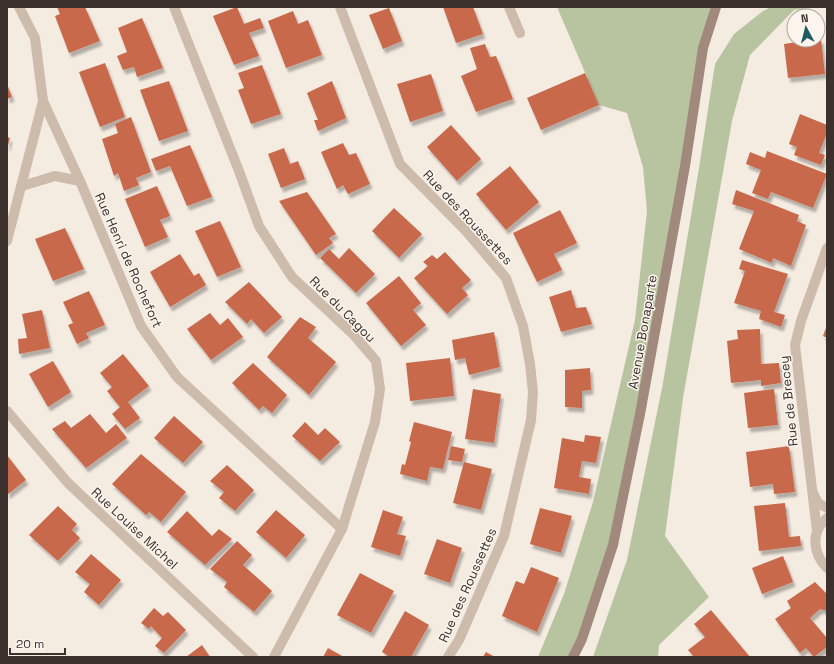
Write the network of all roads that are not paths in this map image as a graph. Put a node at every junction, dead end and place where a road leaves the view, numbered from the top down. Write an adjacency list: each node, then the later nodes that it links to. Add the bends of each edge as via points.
1 (19, 7): 7 (street, Rue Henri de Rochefort, via 35,38)
2 (174, 7): 16 (street, Rue du Cagou, via 258,226 292,277 353,334 376,361 380,389 375,422)
3 (340, 7): 21 (street, Rue des Roussettes, via 400,164 466,231 506,278 524,326 533,392 531,420 504,536 459,640)
4 (509, 7): 6 (street)
5 (716, 7): 22 (main road, Avenue Bonaparte, via 703,48 669,255 613,546 582,639)
6 (520, 33)
7 (43, 101): 8 (street, Rue Henri de Rochefort); 9 (street)
8 (80, 181): 9 (street, via 55,176); 16 (street, Rue Henri de Rochefort, via 141,326 177,377)
9 (22, 186): 10 (street)
10 (7, 241)
11 (827, 248): 13 (street, Rue de Brecey, via 795,345)
12 (7, 411): 19 (street, Rue Louise Michel, via 68,483)
13 (811, 490): 14 (street, via 818,503); 17 (street, Rue de Brecey)
14 (827, 508)
15 (827, 518): 17 (street)
16 (342, 529): 20 (street, Rue du Cagou)
17 (817, 531): 18 (street, Rue de Brecey, via 816,552)
18 (827, 568)
19 (253, 657)
20 (274, 657)
21 (448, 657)
22 (573, 657)

